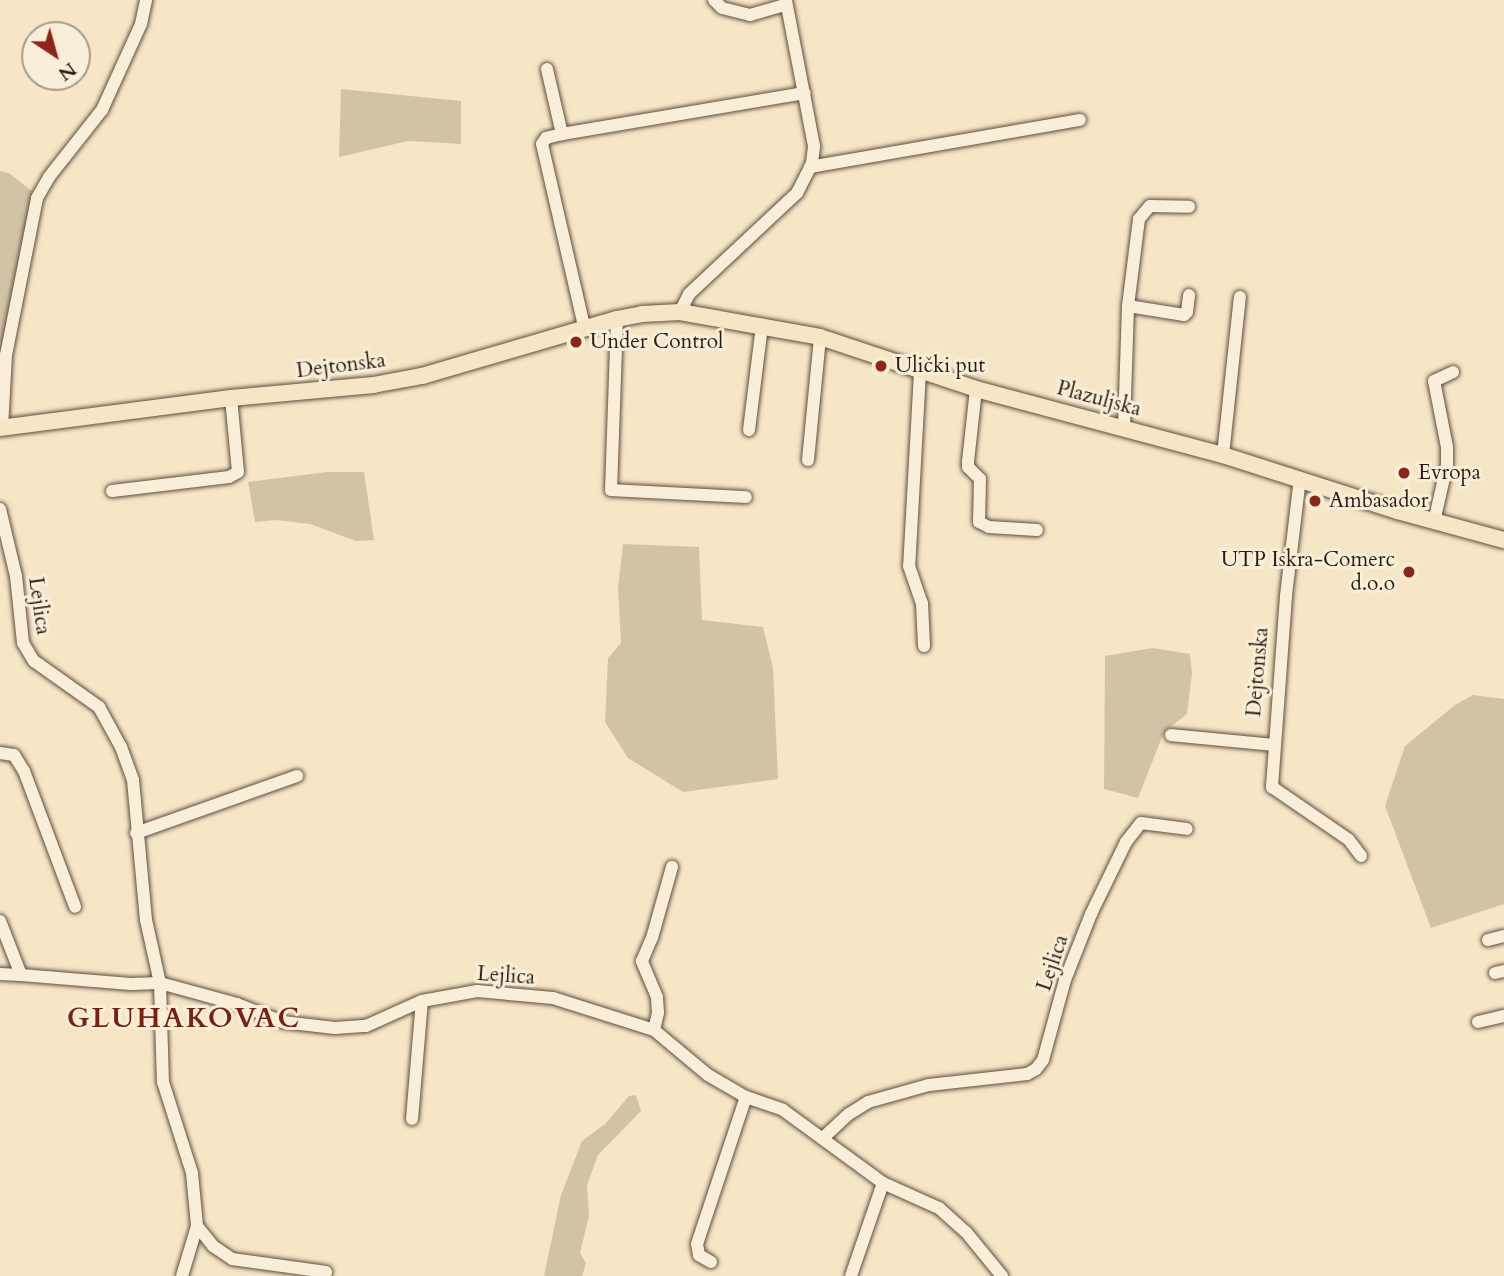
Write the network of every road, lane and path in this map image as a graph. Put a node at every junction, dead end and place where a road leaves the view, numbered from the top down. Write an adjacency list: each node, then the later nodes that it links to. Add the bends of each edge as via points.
1 (146, 0): 23 (street, via 141,24 102,110 37,198 6,355)
2 (714, 0): 3 (street, via 722,8 750,15)
3 (786, 3): 5 (street)
4 (547, 69): 7 (street)
5 (805, 93): 7 (street); 8 (street, via 814,146)
6 (1080, 120): 8 (street)
7 (562, 135): 16 (street, via 546,138 542,144)
8 (810, 167): 13 (street, via 797,193 689,294)
9 (1189, 207): 12 (street, via 1157,204 1142,213)
10 (1189, 295): 12 (street, via 1184,315)
11 (1240, 298): 25 (street)
12 (1128, 306): 22 (street)
13 (680, 312): 14 (main road, Dejtonska); 15 (main road, Plazuljska)
14 (617, 319): 16 (main road, Dejtonska); 29 (street, via 611,490)
15 (762, 325): 17 (main road, Plazuljska); 24 (street)
16 (585, 330): 21 (main road, Dejtonska, via 422,376 323,391)
17 (820, 337): 18 (main road, Plazuljska); 26 (street)
18 (920, 372): 20 (main road, Plazuljska); 34 (street, via 909,566 922,603)
19 (1453, 372): 31 (street, via 1434,381 1447,447)
20 (976, 389): 22 (main road, Plazuljska); 32 (street, via 968,467 980,479 979,522 989,527)
21 (231, 397): 23 (main road, Dejtonska); 28 (street, via 238,472 229,477)
22 (1124, 427): 25 (main road, Plazuljska)
23 (1, 428)
24 (749, 430)
25 (1223, 455): 27 (main road, Plazuljska)
26 (808, 460)
27 (1300, 478): 31 (main road, Plazuljska); 36 (street, Dejtonska)
28 (112, 491)
29 (746, 498)
30 (0, 509): 40 (street, Lejlica, via 16,576 23,643 34,661 103,712 132,780)
31 (1434, 522): 33 (main road, Plazuljska)
32 (1037, 530)
33 (1504, 540)
34 (925, 646)
35 (1171, 735): 36 (street, Dejtonska)
36 (1274, 745): 41 (street, Dejtonska, via 1274,790 1349,840)
37 (0, 753): 43 (street, via 13,755 24,771)
38 (297, 776): 40 (street)
39 (1187, 829): 56 (street, Lejlica, via 1149,822 1141,824 1126,842 1091,914 1065,980 1043,1060 1036,1069 929,1085 868,1102)
40 (136, 834): 49 (street, Lejlica, via 146,919)
41 (1361, 856)
42 (672, 867): 53 (street, via 642,961 657,997)
43 (75, 907)
44 (0, 921): 48 (street)
45 (1504, 936): 46 (street)
46 (1488, 940)
47 (0, 974): 48 (street, Lejlica)
48 (21, 975): 49 (street, Lejlica, via 131,985)
49 (160, 983): 50 (street, Lejlica, via 283,1022 335,1028 366,1026); 58 (street, Lejlica, via 163,1082 192,1173)
50 (422, 1001): 53 (street, Lejlica, via 477,990 553,998); 55 (street)
51 (1504, 1016): 52 (street)
52 (1478, 1022)
53 (654, 1030): 54 (street, Lejlica, via 708,1075)
54 (746, 1097): 56 (street, Lejlica, via 783,1110); 59 (street, via 697,1244 699,1255)
55 (412, 1119)
56 (824, 1138): 57 (street, Lejlica)
57 (883, 1183): 62 (street); 63 (street, Lejlica, via 939,1208 966,1231)
58 (197, 1226): 60 (street, via 213,1246 232,1259); 61 (street, Lejlica)
59 (711, 1262)
60 (326, 1272)
61 (182, 1276)
62 (851, 1276)
63 (1002, 1276)

